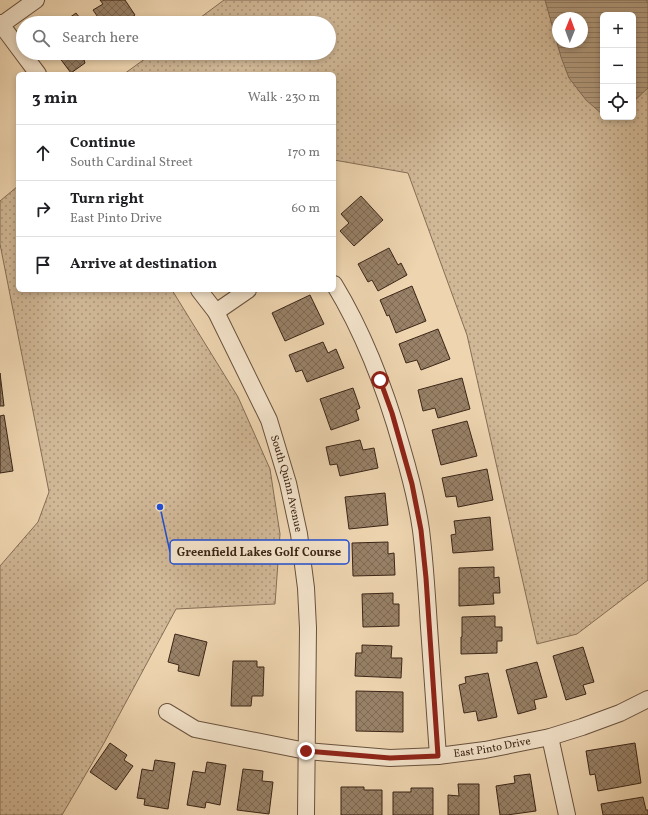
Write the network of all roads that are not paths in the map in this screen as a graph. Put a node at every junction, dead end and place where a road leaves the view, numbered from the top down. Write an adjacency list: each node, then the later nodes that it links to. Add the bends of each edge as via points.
1 (36, 0): 2 (street)
2 (1, 24): 3 (street)
3 (16, 44)
4 (28, 60): 5 (street)
5 (37, 72)
6 (336, 287): 14 (street, via 361,333 380,380 412,484 421,530 426,578)
7 (201, 292): 9 (street, South Quinn Avenue)
8 (245, 292): 9 (street)
9 (216, 312): 13 (street, South Quinn Avenue, via 269,420 288,484 299,534 308,628)
10 (648, 699): 12 (street, East Pinto Drive, via 620,713)
11 (167, 712): 13 (street, East Pinto Drive, via 195,730)
12 (550, 737): 14 (street, East Pinto Drive); 16 (street)
13 (306, 751): 14 (street, East Pinto Drive, via 390,758); 15 (street, South Quinn Avenue)
14 (438, 756)
15 (306, 815)
16 (567, 815)

